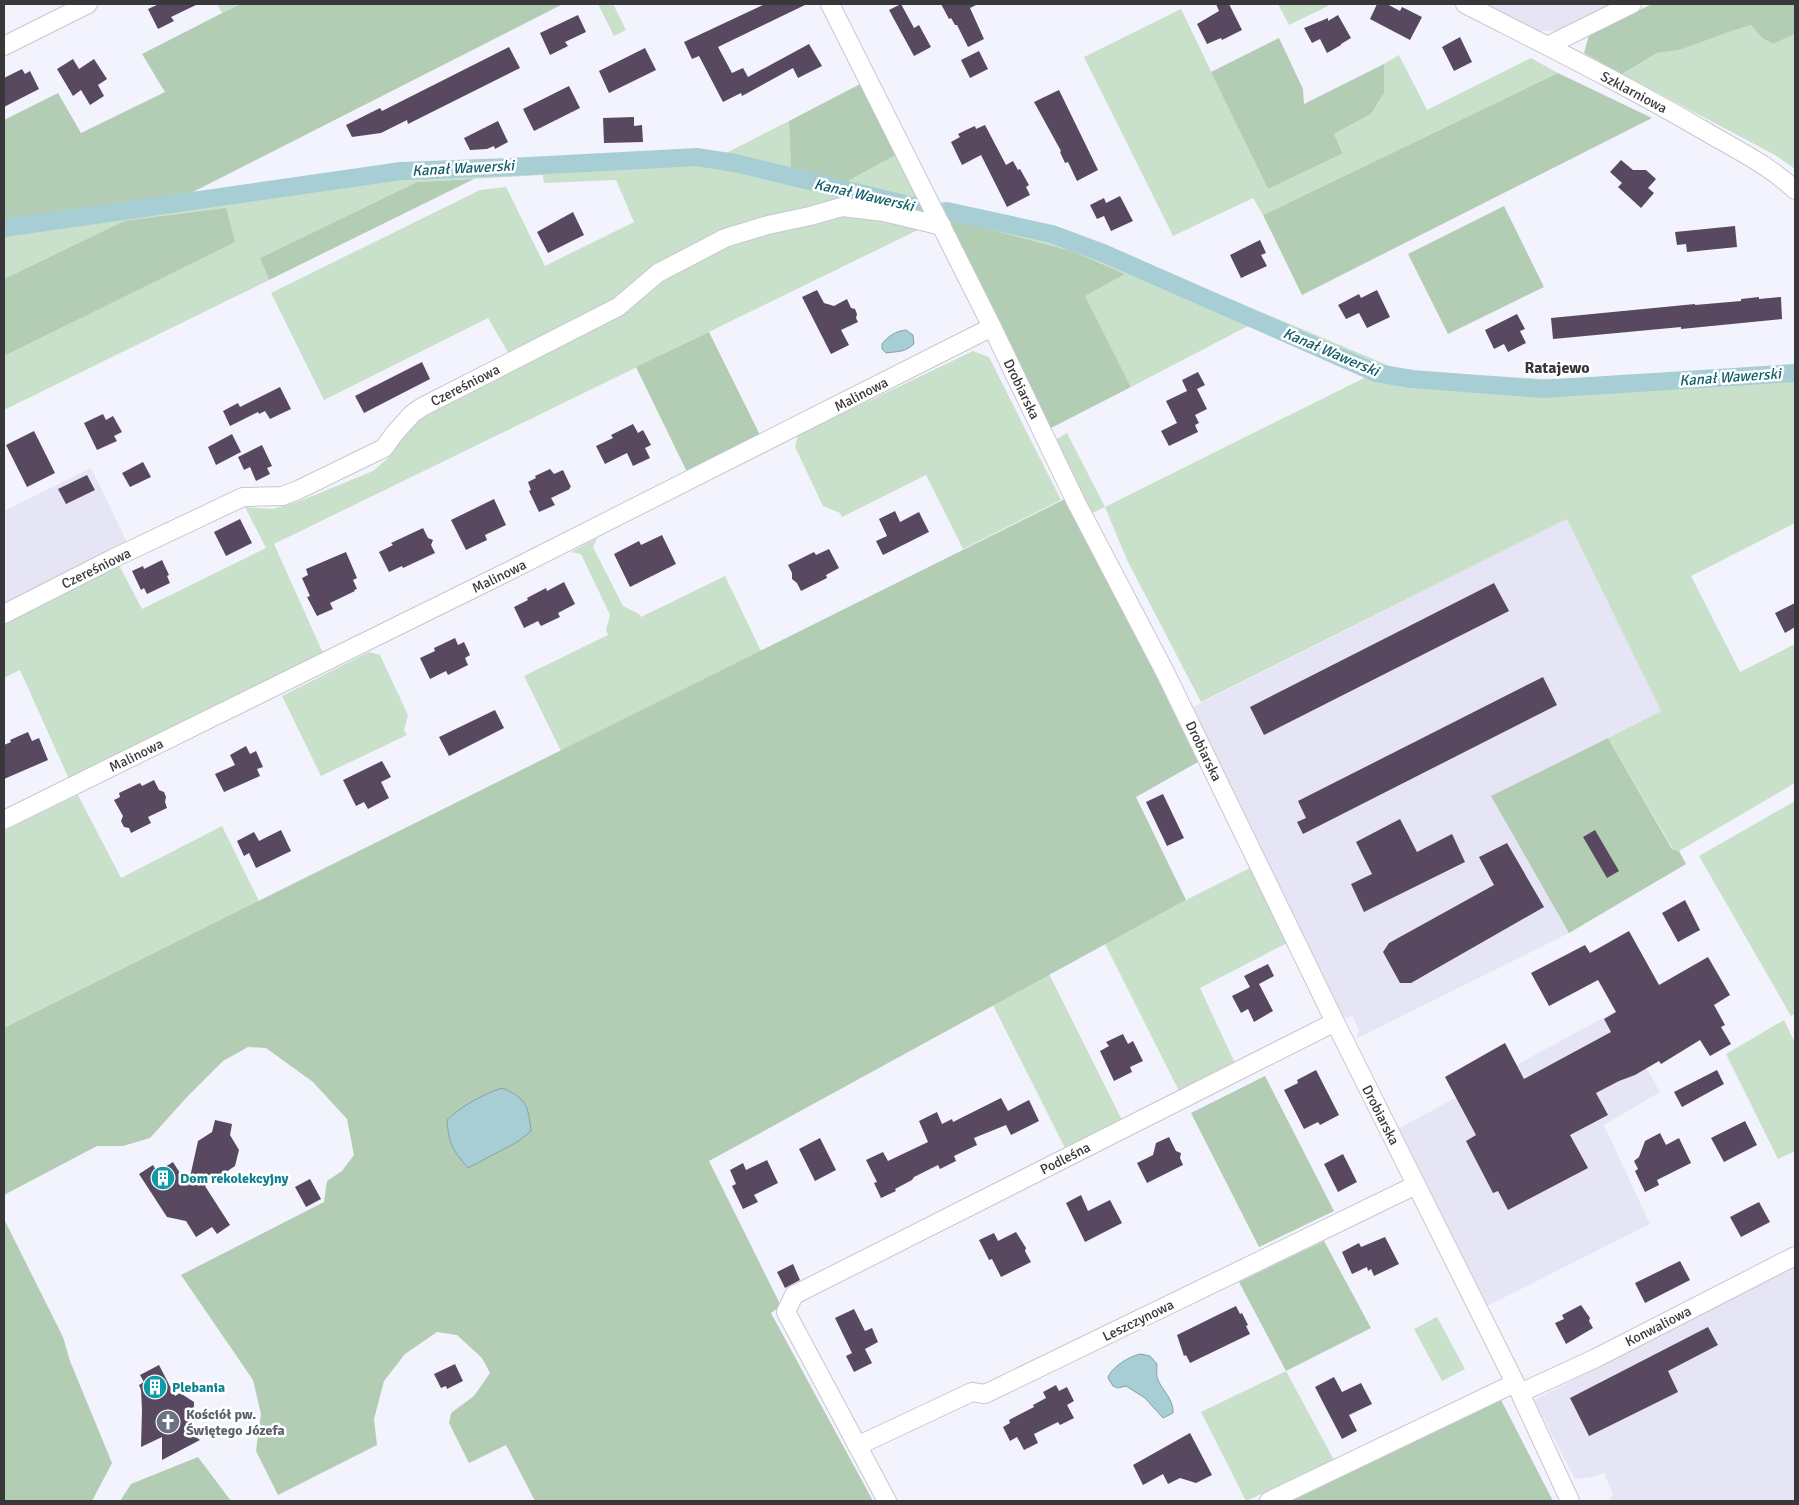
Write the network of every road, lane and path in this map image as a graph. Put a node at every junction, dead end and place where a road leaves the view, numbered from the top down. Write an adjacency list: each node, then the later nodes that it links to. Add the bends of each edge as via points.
1 (88, 4): 5 (street)
2 (830, 4): 8 (street, Drobiarska)
3 (1465, 4): 6 (street, Szklarniowa)
4 (1632, 4): 6 (street)
5 (4, 46)
6 (1547, 46): 7 (street, Szklarniowa, via 1763,165)
7 (1795, 190)
8 (942, 226): 9 (street, Drobiarska); 10 (street, Czereśniowa, via 884,212 842,207 725,238 658,273 618,307 422,407 412,414 384,448 282,496 243,497)
9 (992, 328): 11 (street, Malinowa, via 500,576); 12 (street, Drobiarska)
10 (4, 614)
11 (4, 820)
12 (1335, 1022): 13 (street, Drobiarska); 16 (street, Podleśna, via 794,1295 786,1312)
13 (1416, 1184): 15 (street, Drobiarska); 16 (street, Leszczynowa, via 985,1394 972,1392)
14 (1795, 1256): 15 (street, Konwaliowa, via 1596,1358)
15 (1518, 1388): 18 (street, Konwaliowa); 19 (street, Drobiarska)
16 (857, 1446): 17 (street)
17 (887, 1501)
18 (1269, 1501)
19 (1570, 1501)

